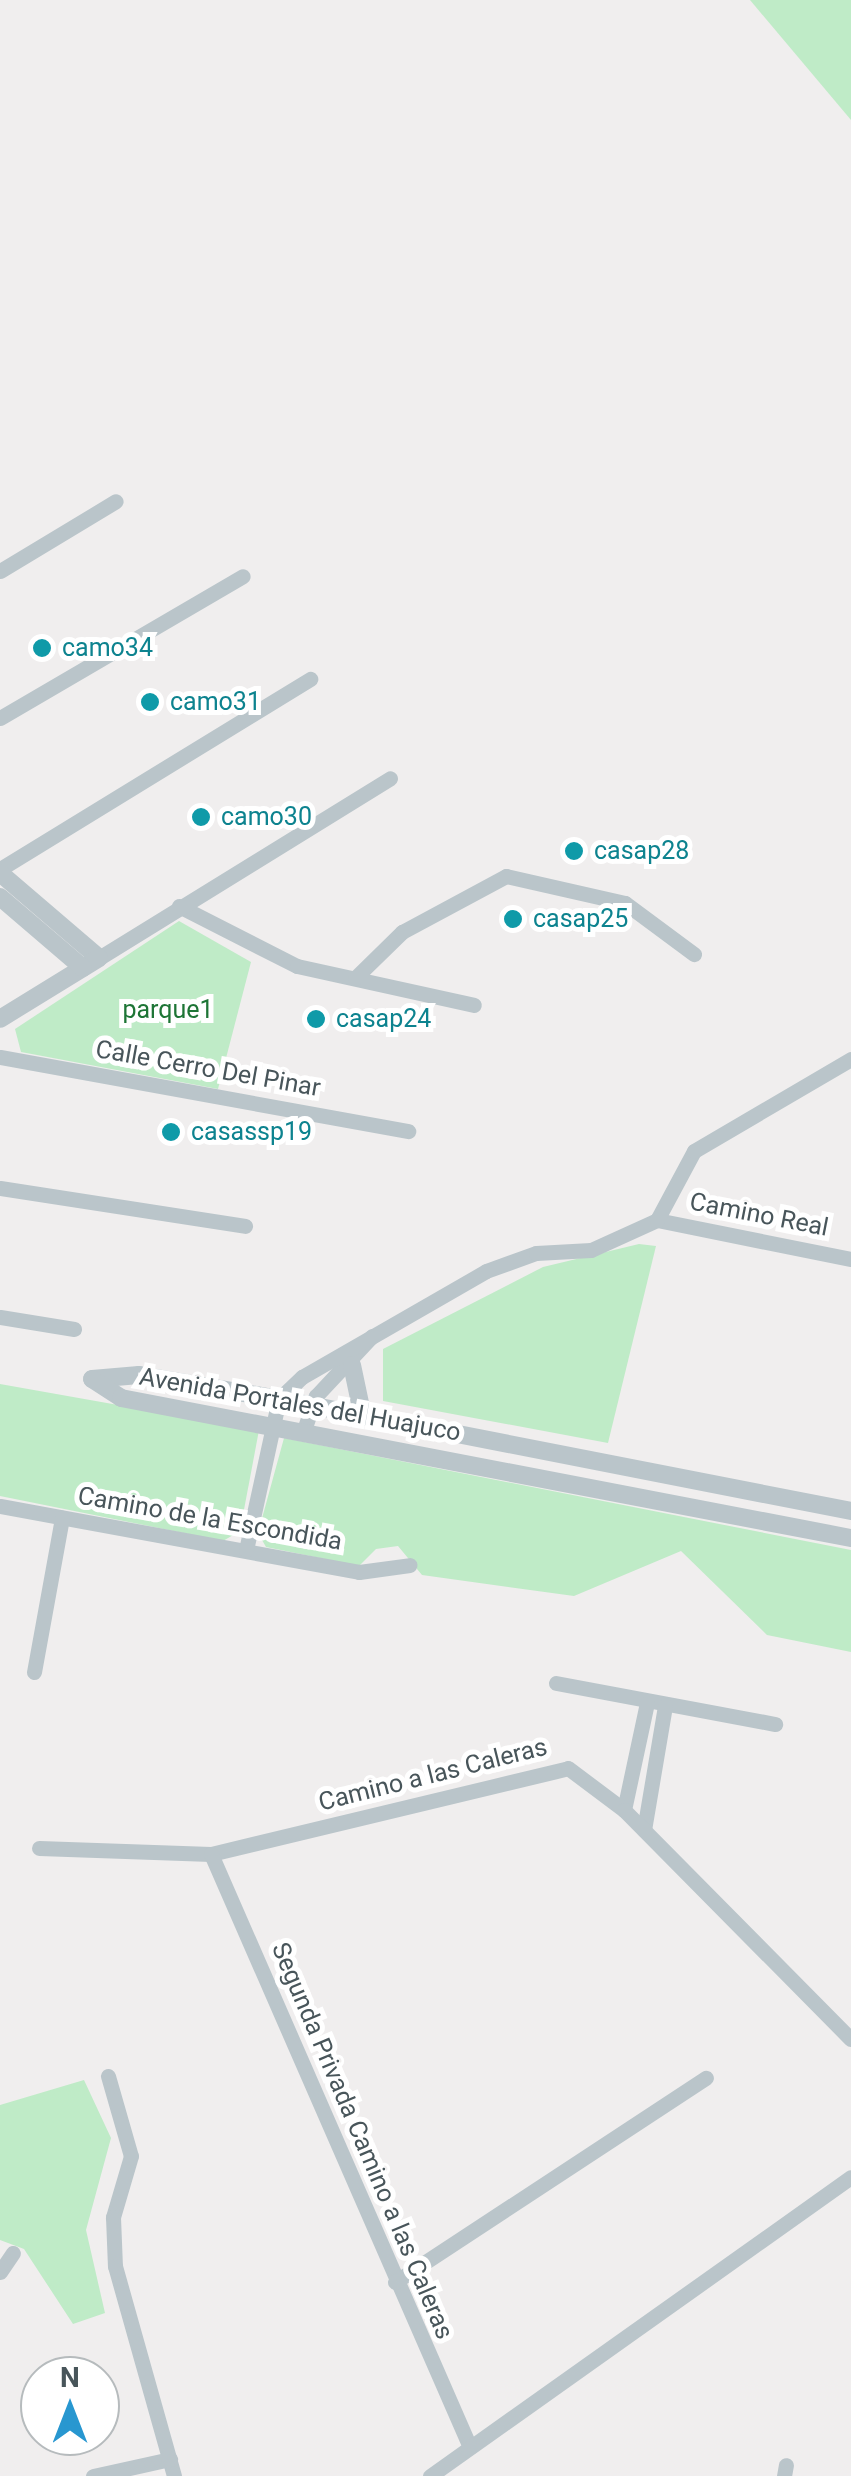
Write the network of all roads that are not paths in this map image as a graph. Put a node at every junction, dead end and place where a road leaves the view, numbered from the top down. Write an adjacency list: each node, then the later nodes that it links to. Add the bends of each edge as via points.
1 (116, 501): 2 (street)
2 (0, 571)
3 (243, 576): 5 (street)
4 (310, 679): 7 (street)
5 (0, 718)
6 (390, 778): 9 (street)
7 (0, 871): 11 (street)
8 (0, 897): 11 (street)
9 (179, 906): 11 (street); 12 (street, via 270,956)
10 (694, 954): 12 (street, via 625,903 506,876 402,932)
11 (91, 963): 14 (street)
12 (355, 978): 13 (street)
13 (474, 1004)
14 (0, 1019)
15 (0, 1056): 17 (street, Calle Cerro Del Pinar)
16 (851, 1059): 19 (street, via 694,1152)
17 (408, 1131)
18 (0, 1188): 20 (street)
19 (657, 1220): 21 (street, Camino Real); 24 (street, via 591,1250 513,1259)
20 (244, 1226)
21 (851, 1259)
22 (0, 1317): 23 (street)
23 (74, 1329)
24 (372, 1336): 25 (street); 26 (street)
25 (352, 1365): 27 (street); 28 (street)
26 (280, 1399): 27 (street, Avenida Portales del Huajuco); 29 (street); 29 (street, Avenida Portales del Huajuco, via 122,1374 92,1379 121,1398)
27 (309, 1407): 28 (street, Avenida Portales del Huajuco); 30 (street)
28 (363, 1417): 32 (street, Avenida Portales del Huajuco)
29 (273, 1425): 30 (street, Avenida Portales del Huajuco); 35 (street)
30 (304, 1430): 34 (street, Avenida Portales del Huajuco)
31 (0, 1506): 33 (street, Camino de la Escondida)
32 (851, 1512)
33 (62, 1518): 35 (street, Camino de la Escondida); 37 (street)
34 (851, 1538)
35 (246, 1550): 36 (street, Camino de la Escondida, via 359,1572)
36 (410, 1565)
37 (34, 1672)
38 (556, 1683): 39 (street)
39 (647, 1703): 40 (street); 42 (street)
40 (665, 1706): 41 (street); 43 (street)
41 (775, 1724)
42 (624, 1810): 43 (street, Camino a las Caleras); 45 (street, Camino a las Caleras, via 586,1775 548,1770)
43 (644, 1830): 46 (street, Camino a las Caleras)
44 (39, 1848): 45 (street, Camino a las Caleras)
45 (211, 1854): 52 (street, Segunda Privada Camino a las Caleras)
46 (851, 2039)
47 (108, 2076): 54 (street, via 131,2156 113,2217 115,2266)
48 (706, 2078): 52 (street)
49 (851, 2177): 53 (street)
50 (13, 2253): 51 (street)
51 (0, 2272)
52 (395, 2282): 53 (street, Segunda Privada Camino a las Caleras)
53 (470, 2447): 57 (street)
54 (170, 2458): 55 (street); 56 (street)
55 (93, 2476)
56 (174, 2476)
57 (430, 2476)

